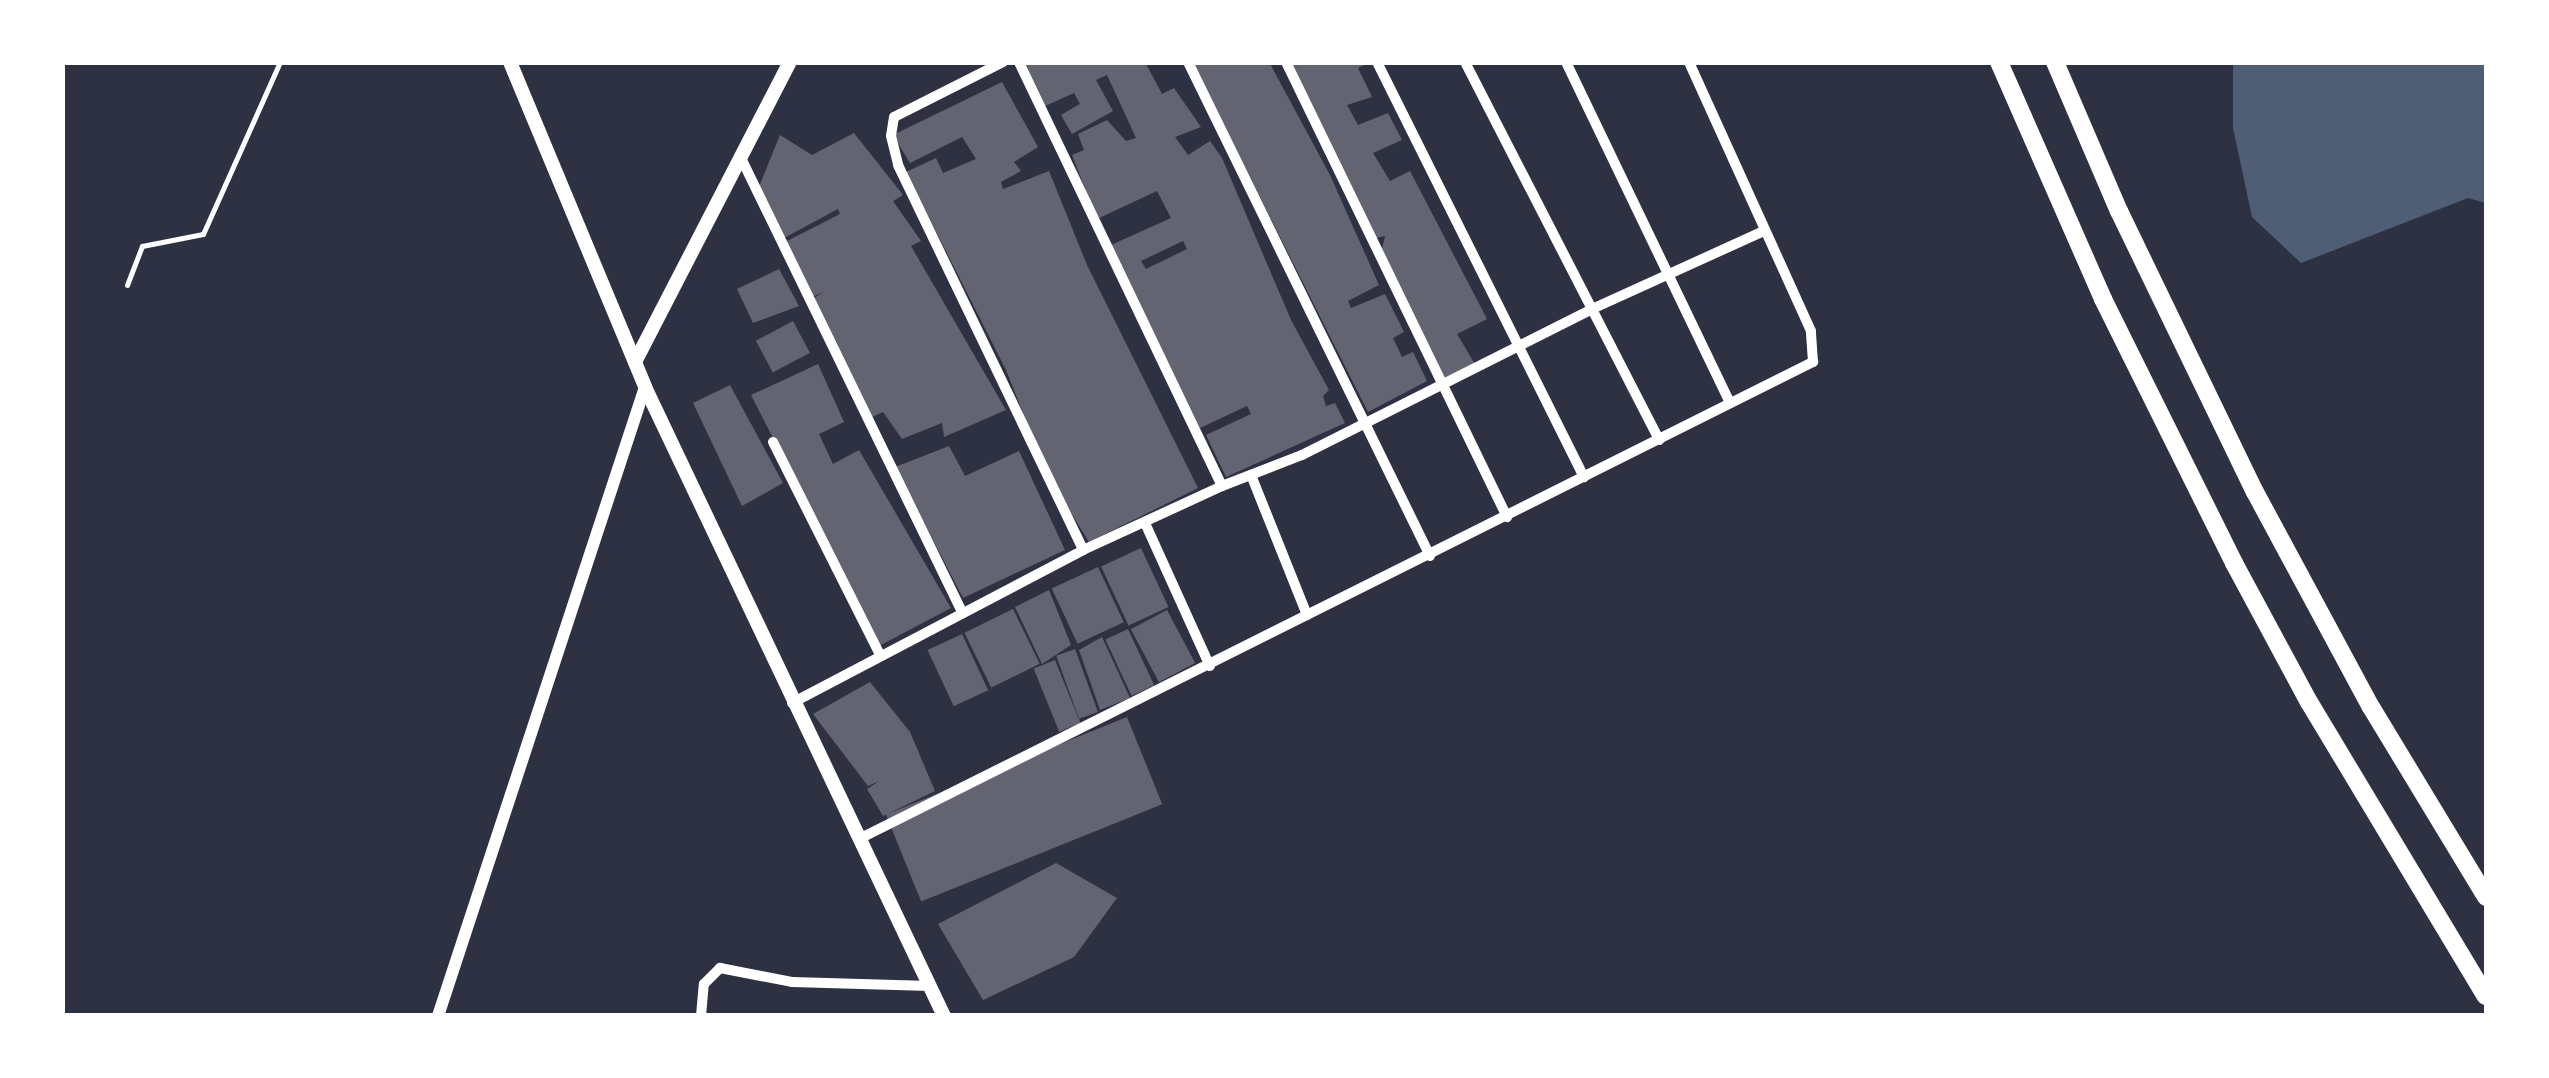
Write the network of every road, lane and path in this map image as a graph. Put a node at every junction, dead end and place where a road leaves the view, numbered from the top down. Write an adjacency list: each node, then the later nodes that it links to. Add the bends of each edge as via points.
1 (280, 62): 17 (lane, via 203,234 142,246)
2 (510, 62): 20 (main road)
3 (790, 62): 14 (main road)
4 (1004, 62): 32 (street, via 894,117 890,136)
5 (1019, 62): 29 (street)
6 (1188, 62): 24 (street)
7 (1286, 62): 21 (street)
8 (1377, 62): 19 (street)
9 (1465, 62): 18 (street)
10 (1566, 62): 16 (street)
11 (1689, 62): 15 (street)
12 (1999, 62): 42 (highway, via 2103,299 2234,564 2308,702)
13 (2056, 62): 40 (highway, via 2119,211 2256,492 2371,707)
14 (741, 158): 20 (main road); 34 (street)
15 (1764, 231): 16 (street); 23 (street, via 1811,331 1815,356)
16 (1671, 272): 18 (street); 23 (street)
17 (127, 286)
18 (1592, 308): 19 (street); 25 (street)
19 (1516, 347): 21 (street); 28 (street)
20 (634, 362): 22 (main road)
21 (1444, 384): 24 (street); 30 (street)
22 (645, 387): 38 (main road); 43 (street)
23 (1730, 404): 25 (street)
24 (1367, 422): 27 (street); 33 (street)
25 (1658, 440): 28 (street)
26 (773, 442): 36 (street)
27 (1252, 475): 29 (street); 35 (street)
28 (1584, 477): 30 (street)
29 (1222, 486): 31 (street)
30 (1507, 517): 33 (street)
31 (1145, 522): 32 (street); 37 (street)
32 (1084, 550): 34 (street)
33 (1430, 556): 35 (street)
34 (962, 612): 36 (street)
35 (1308, 616): 37 (street)
36 (880, 655): 38 (street)
37 (1210, 666): 39 (street)
38 (792, 703): 39 (main road)
39 (859, 839): 41 (main road)
40 (2486, 898)
41 (930, 986): 44 (street, via 809,983 720,968 704,984); 45 (main road)
42 (2486, 996)
43 (438, 1016)
44 (702, 1016)
45 (944, 1016)

